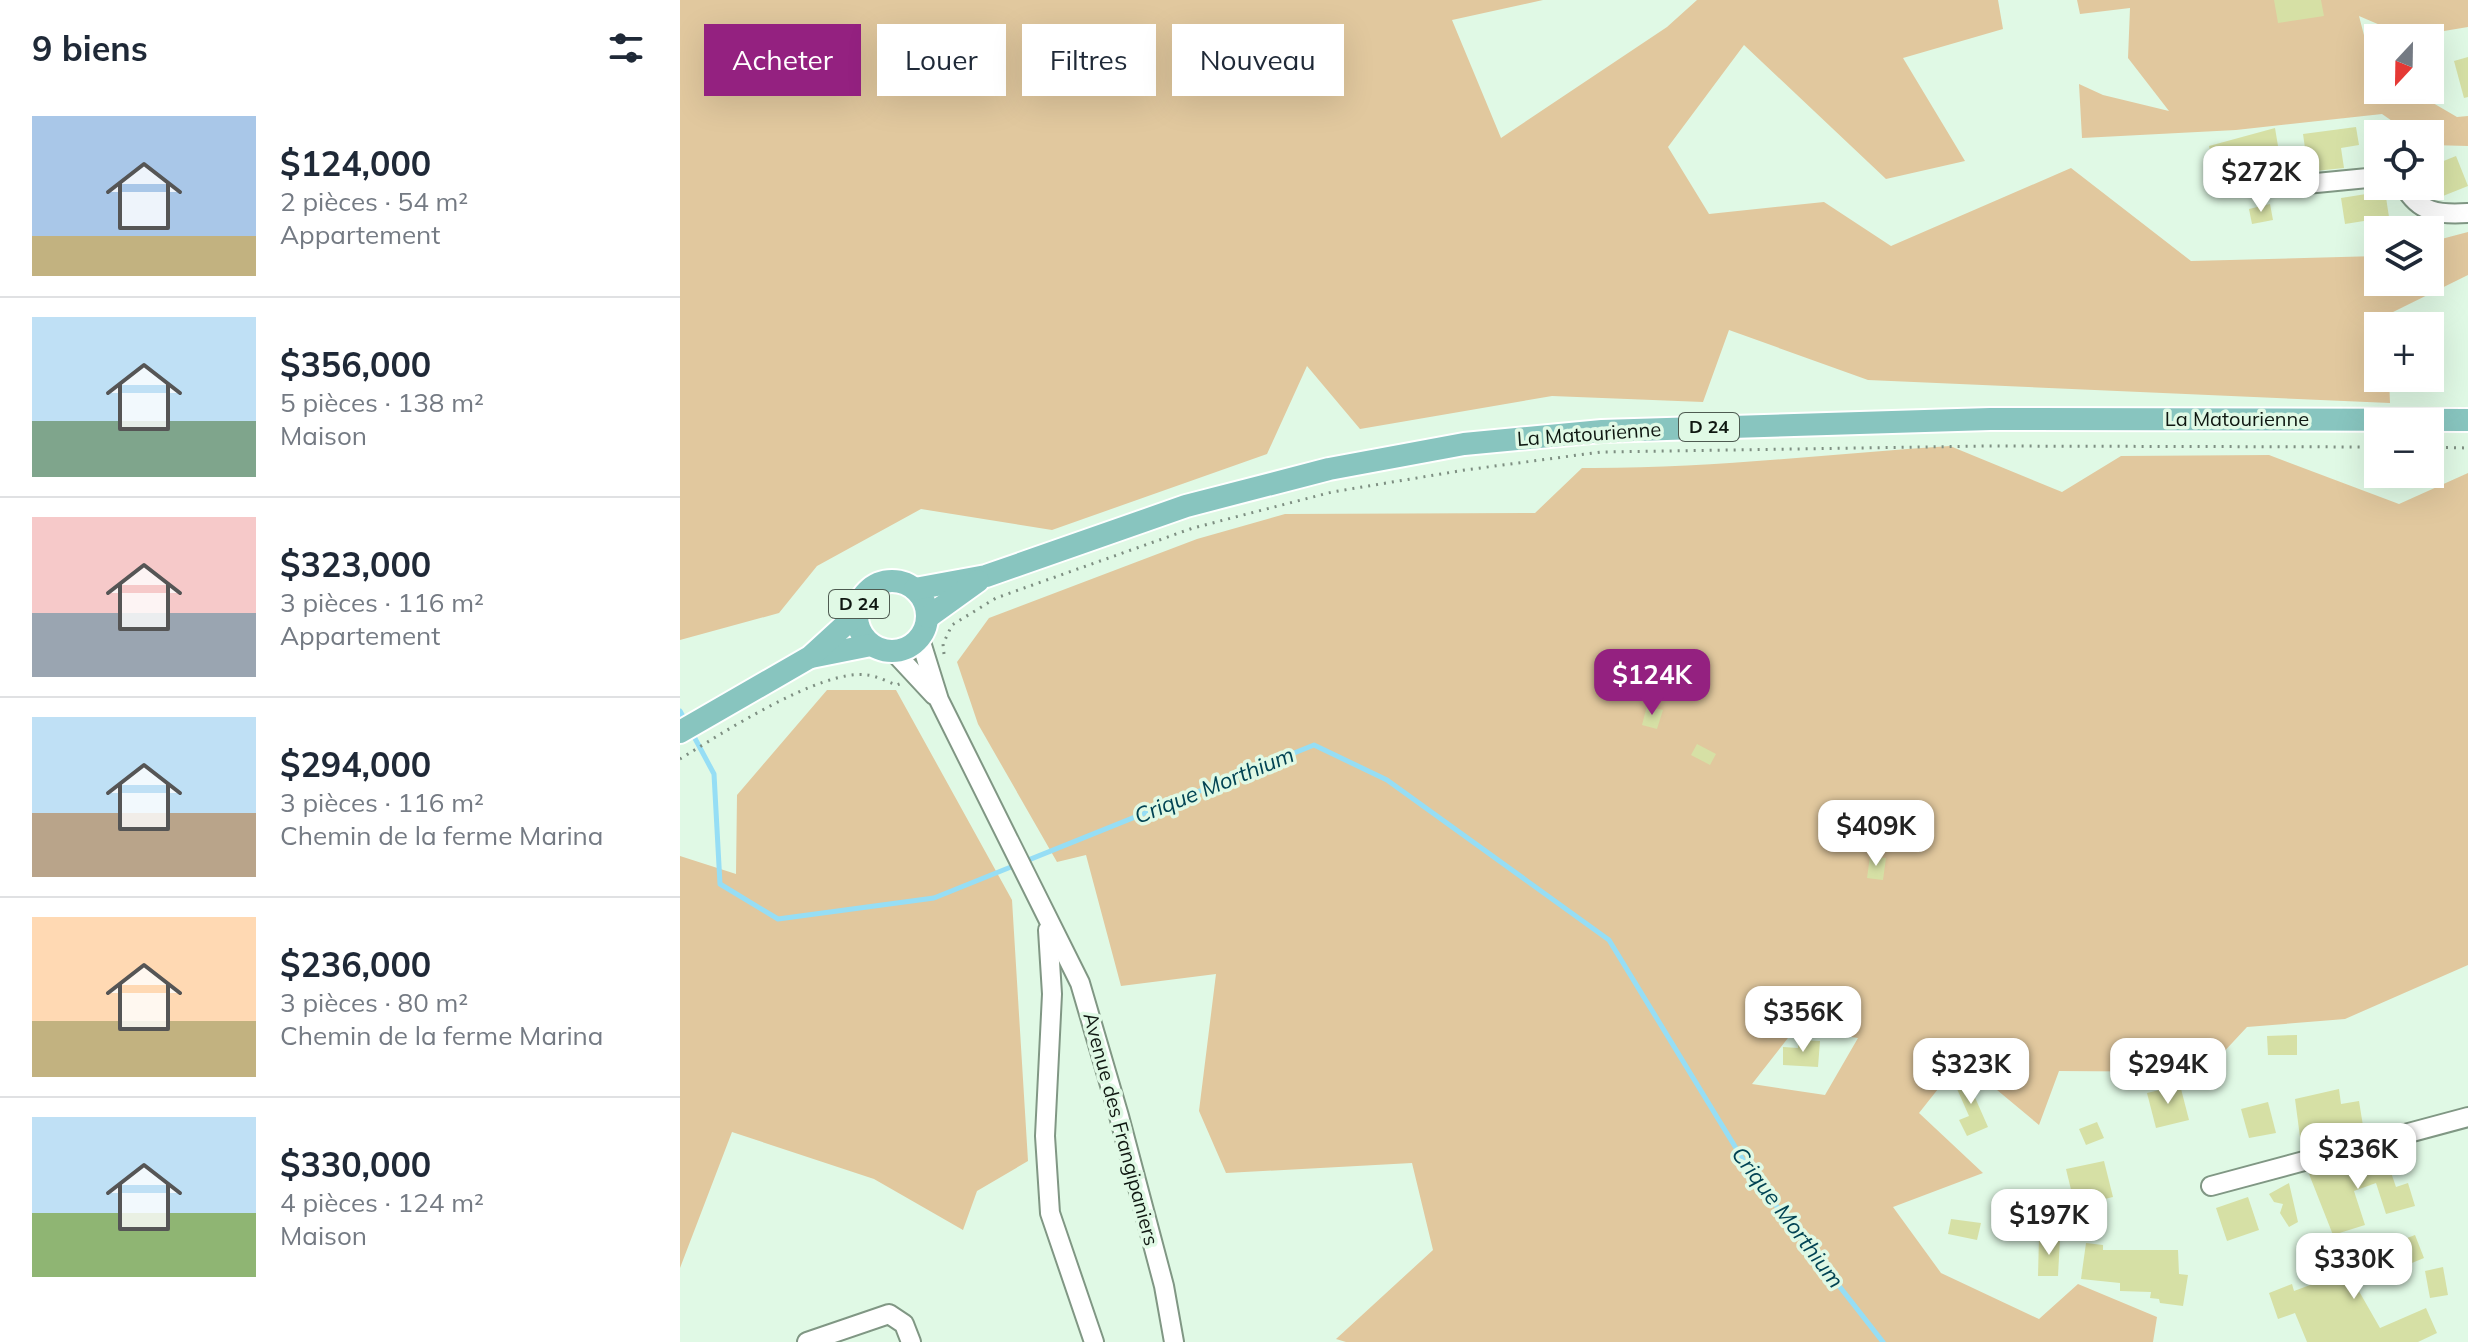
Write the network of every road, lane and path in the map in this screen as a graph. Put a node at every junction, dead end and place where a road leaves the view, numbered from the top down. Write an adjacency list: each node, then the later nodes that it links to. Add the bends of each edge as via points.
1 (2364, 178): 2 (street)
2 (2306, 184)
3 (2411, 200): 4 (street, via 2440,215)
4 (2468, 213)
5 (2462, 419): 9 (main road, La Matourienne / D 24, via 1990,419 1602,431 1464,444 1329,469 1186,506)
6 (2364, 447): 17 (path, via 1601,452 1465,470 1332,492 1193,528 996,598 952,625 943,644 944,663)
7 (2444, 447): 8 (path)
8 (2468, 448)
9 (986, 576): 10 (main road, La Matourienne / D 24); 12 (main road, La Matourienne / D 24)
10 (915, 589): 11 (main road, D 24, via 895,581 873,586); 12 (main road, D 24)
11 (857, 614): 14 (main road, D 24, via 858,626); 16 (main road, D 24)
12 (928, 617): 13 (main road)
13 (920, 639): 15 (main road); 17 (street, Avenue des Frangipaniers)
14 (871, 645): 15 (main road, D 24); 16 (main road, D 24)
15 (894, 652): 17 (street, Avenue des Frangipaniers)
16 (810, 657): 18 (main road, D 24)
17 (923, 673): 19 (path, via 897,685 866,674 820,684 771,705); 20 (street, Avenue des Frangipaniers)
18 (690, 726)
19 (680, 759)
20 (1048, 923): 25 (street, Avenue des Frangipaniers, via 1052,994 1045,1136 1050,1213); 26 (street, Avenue des Frangipaniers, via 1080,983 1164,1286)
21 (2468, 1117): 22 (street)
22 (2211, 1186)
23 (807, 1342): 24 (street, via 889,1314 904,1324)
24 (911, 1342)
25 (1094, 1342)
26 (1174, 1342)

